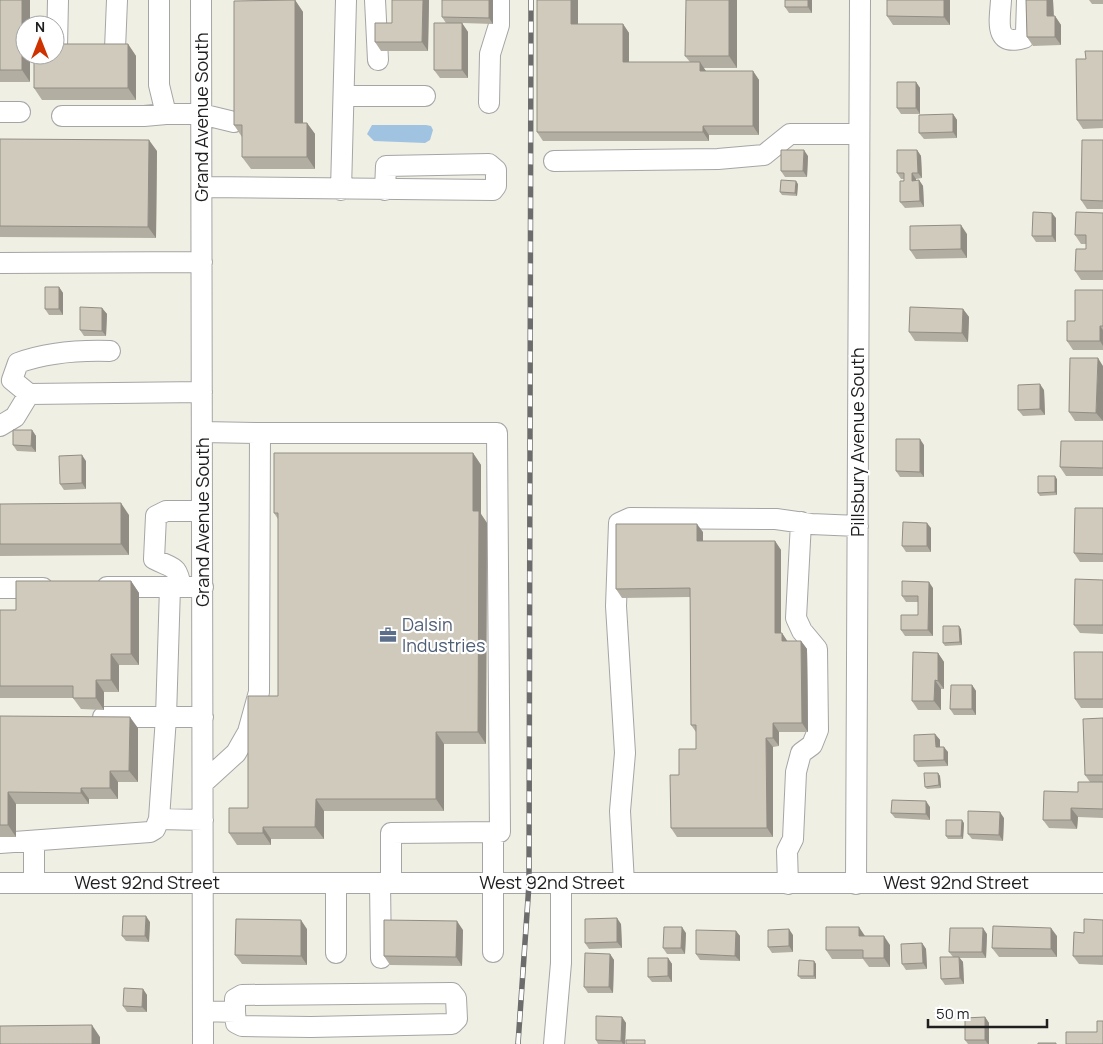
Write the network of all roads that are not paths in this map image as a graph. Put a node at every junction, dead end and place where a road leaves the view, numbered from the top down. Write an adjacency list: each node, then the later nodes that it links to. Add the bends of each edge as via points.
1 (58, 0): 11 (street)
2 (117, 0): 12 (street)
3 (159, 0): 19 (street, via 159,85)
4 (201, 0): 20 (street, Grand Avenue South)
5 (346, 0): 14 (street)
6 (375, 0): 13 (street)
7 (499, 0): 16 (street, via 499,26 490,54)
8 (860, 0): 23 (street, Pillsbury Avenue South)
9 (1001, 0): 10 (street, via 1000,32 1008,39 1024,38)
10 (1027, 0)
11 (58, 15)
12 (116, 49)
13 (378, 60)
14 (344, 96): 15 (street); 26 (street)
15 (424, 96)
16 (489, 103)
17 (0, 112): 18 (street)
18 (20, 112)
19 (166, 114): 20 (street); 21 (street)
20 (201, 114): 22 (street); 25 (street, Grand Avenue South)
21 (62, 116)
22 (234, 122)
23 (860, 134): 24 (street, via 790,134 764,155 718,159); 38 (street, Pillsbury Avenue South)
24 (554, 161)
25 (202, 187): 26 (street); 28 (street, Grand Avenue South)
26 (341, 190): 27 (street)
27 (385, 190): 27 (street, via 386,166 489,164 496,170 493,190)
28 (202, 262): 29 (street); 31 (street, Grand Avenue South)
29 (0, 263)
30 (110, 351): 32 (street, via 76,350 36,356 18,363 12,380)
31 (202, 392): 32 (street); 34 (street, Grand Avenue South)
32 (29, 394): 33 (street, via 15,418)
33 (0, 426)
34 (202, 432): 35 (street); 36 (street, Grand Avenue South)
35 (260, 433): 47 (street, via 259,692 248,732 236,753); 50 (street, via 497,433 500,832)
36 (202, 511): 40 (street, via 166,511 156,516 154,559 178,572); 41 (street, Grand Avenue South)
37 (800, 522): 38 (street); 60 (street, via 630,518 619,523 616,606 625,753 620,811); 62 (street, via 796,618 817,649 818,730 812,745 802,754 796,772 793,839 787,851)
38 (858, 526): 63 (street, Pillsbury Avenue South)
39 (90, 587): 40 (street)
40 (176, 587): 41 (street); 45 (street)
41 (203, 587): 46 (street, Grand Avenue South)
42 (0, 588): 43 (street)
43 (60, 588)
44 (88, 717): 45 (street)
45 (166, 717): 46 (street); 48 (street)
46 (203, 717): 47 (street, Grand Avenue South)
47 (203, 783): 49 (street, Grand Avenue South)
48 (158, 820): 49 (street); 51 (street, via 150,832)
49 (203, 820): 55 (street, Grand Avenue South)
50 (493, 832): 57 (street, via 391,833); 58 (street)
51 (34, 842): 52 (street); 54 (street)
52 (0, 843)
53 (0, 883): 54 (street, West 92nd Street)
54 (34, 883): 55 (street, West 92nd Street)
55 (204, 883): 56 (street, West 92nd Street); 67 (street, Grand Avenue South)
56 (336, 883): 57 (street, West 92nd Street); 65 (street)
57 (386, 883): 58 (street, West 92nd Street); 66 (street)
58 (495, 883): 59 (street, West 92nd Street); 64 (street)
59 (561, 883): 60 (street, West 92nd Street); 70 (street, via 561,963)
60 (624, 883): 62 (street, West 92nd Street)
61 (1103, 883): 63 (street, West 92nd Street)
62 (788, 884): 63 (street, West 92nd Street)
63 (856, 884)
64 (493, 952)
65 (336, 953)
66 (380, 958)
67 (203, 1011): 68 (street); 69 (street, Grand Avenue South)
68 (235, 1012): 68 (street, via 235,999 242,995 452,993 456,998 456,1019 452,1024 242,1026 236,1023)
69 (203, 1044)
70 (554, 1044)

